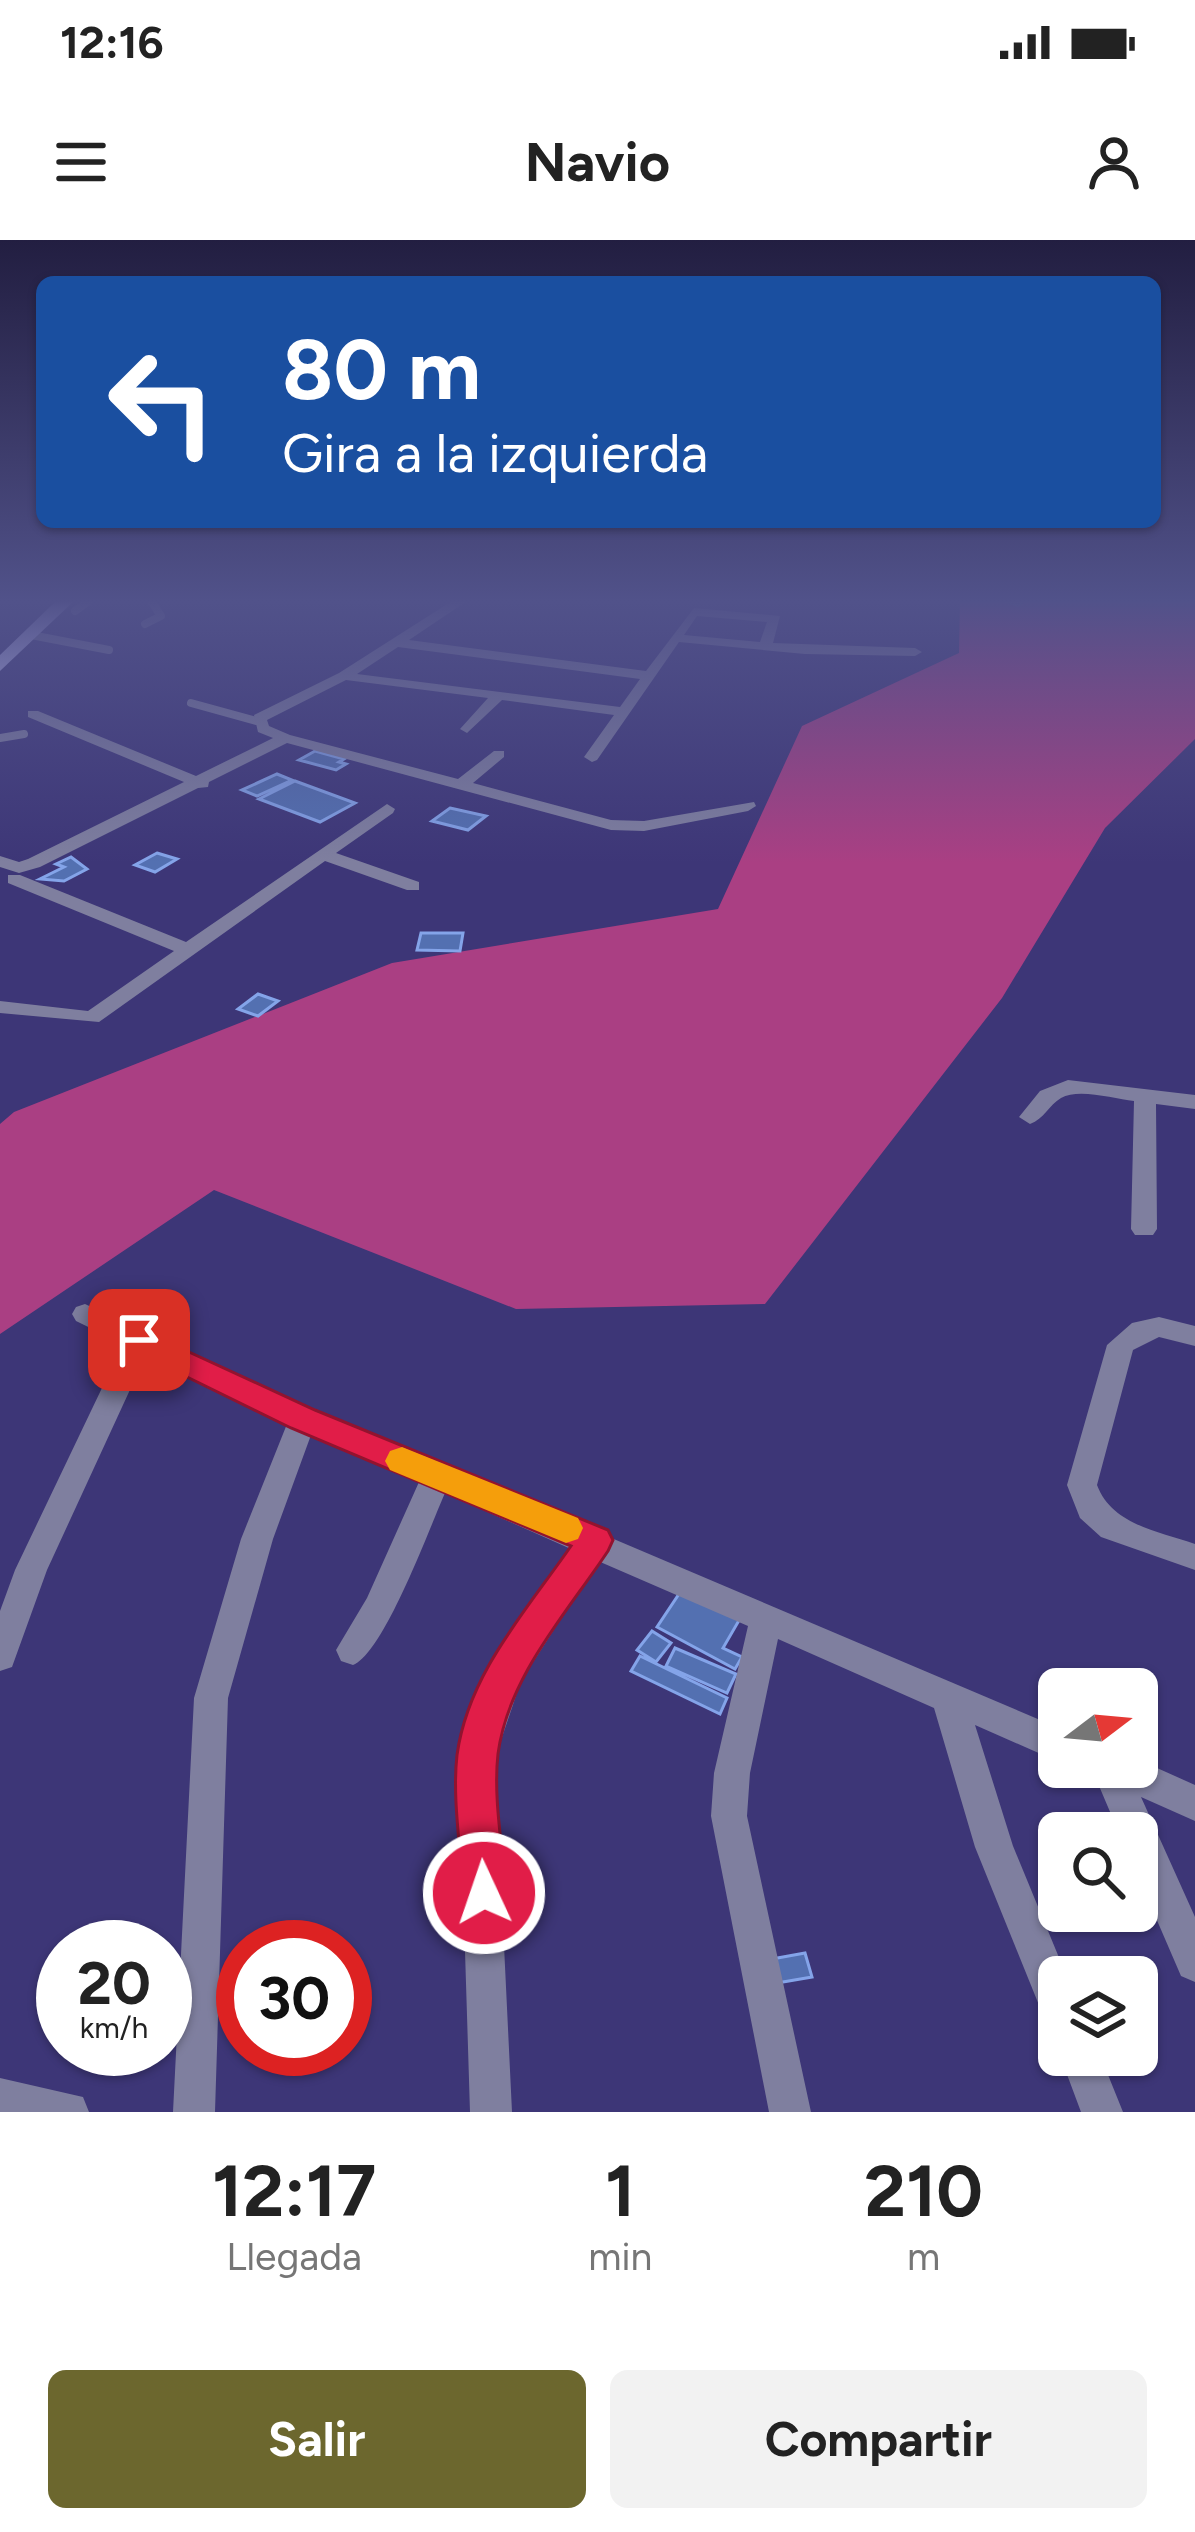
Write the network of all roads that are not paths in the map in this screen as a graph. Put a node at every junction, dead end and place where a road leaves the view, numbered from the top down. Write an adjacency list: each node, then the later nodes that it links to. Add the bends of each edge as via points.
1 (320, 688): 8 (street)
2 (440, 688): 4 (street)
3 (636, 688): 6 (street)
4 (499, 696): 6 (street); 9 (street)
5 (190, 704): 8 (lane)
6 (621, 711): 14 (street)
7 (33, 714): 15 (street)
8 (256, 721): 12 (street)
9 (467, 729)
10 (24, 734): 11 (lane)
11 (0, 738)
12 (285, 738): 15 (street); 16 (street)
13 (500, 754): 16 (street)
14 (592, 757)
15 (202, 784): 20 (street)
16 (461, 785): 17 (street, via 628,826)
17 (748, 806)
18 (387, 809): 19 (street)
19 (320, 854): 21 (street); 22 (street)
20 (8, 876): 22 (street)
21 (413, 886)
22 (188, 950): 23 (street, via 92,1018)
23 (0, 1007)
24 (1144, 1096): 25 (street); 26 (street, via 1068,1087); 27 (street)
25 (1195, 1102)
26 (1030, 1117)
27 (1144, 1229)
28 (85, 1314): 30 (street)
29 (1195, 1336): 34 (street, via 1142,1330 1120,1346 1082,1485 1091,1509 1112,1528)
30 (139, 1340): 31 (street); 37 (street, via 31,1570)
31 (303, 1419): 32 (street); 48 (street, via 211,1698)
32 (437, 1476): 33 (street); 36 (street)
33 (595, 1540): 35 (street); 49 (street, via 501,1677 477,1758)
34 (1195, 1557)
35 (765, 1623): 38 (street); 50 (street, via 729,1816)
36 (353, 1650)
37 (0, 1656)
38 (950, 1702): 39 (street); 43 (street, via 994,1847)
39 (1038, 1737)
40 (1158, 1787): 42 (street)
41 (1121, 1788): 44 (street)
42 (1195, 1803)
43 (1039, 1956)
44 (1195, 1962)
45 (1087, 2076): 51 (street)
46 (0, 2099): 47 (street)
47 (68, 2112)
48 (194, 2112)
49 (491, 2112)
50 (790, 2112)
51 (1102, 2112)

